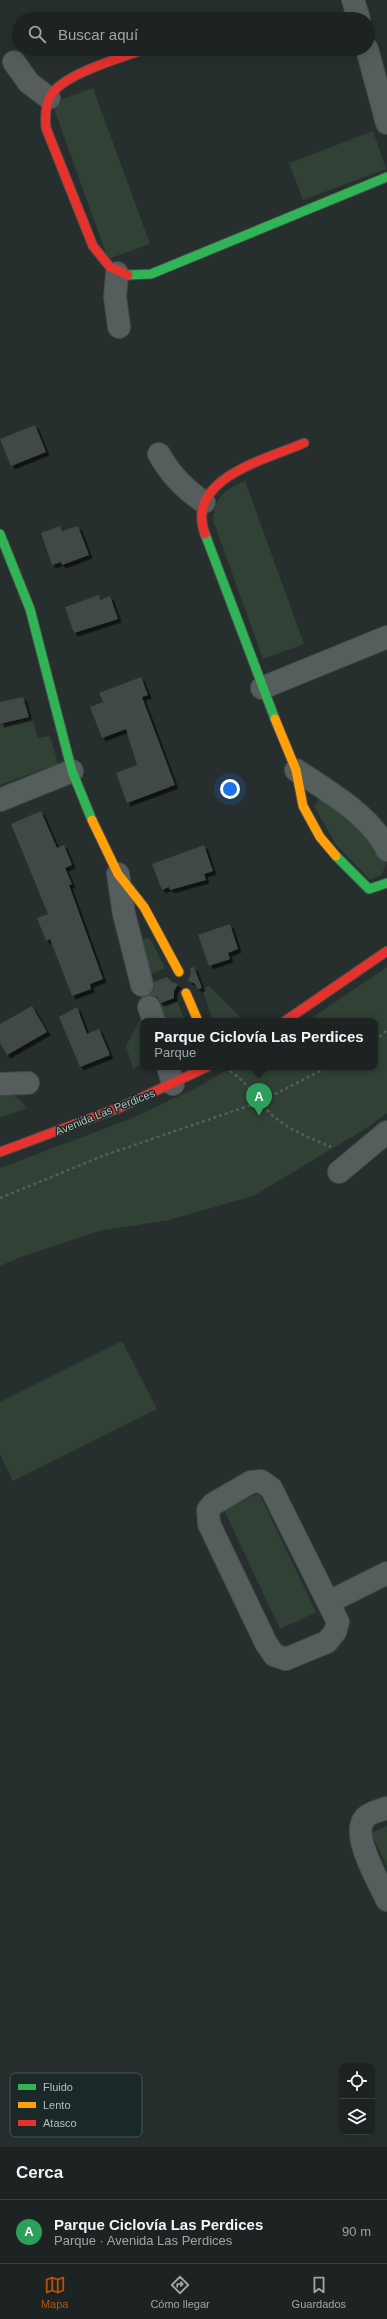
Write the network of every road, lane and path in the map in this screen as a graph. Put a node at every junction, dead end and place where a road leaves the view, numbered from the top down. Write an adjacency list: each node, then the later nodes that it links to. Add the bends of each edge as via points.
1 (353, 0): 2 (street)
2 (357, 12)
3 (127, 56): 6 (street, via 71,77 57,87)
4 (369, 56): 7 (street)
5 (14, 62): 6 (street, via 29,83)
6 (49, 98): 9 (street, via 45,113 46,128 93,246 103,262)
7 (387, 123)
8 (387, 177): 9 (street, via 151,274 128,276)
9 (117, 273): 10 (street, via 115,297)
10 (119, 327)
11 (304, 443): 13 (street, via 223,477 209,492)
12 (159, 454): 13 (street, via 167,469 179,482)
13 (204, 502): 16 (street, via 201,514 205,539)
14 (0, 534): 18 (street, via 30,609)
15 (387, 637): 16 (street)
16 (262, 688): 17 (street)
17 (296, 770): 20 (street, via 340,799 382,838); 22 (street, via 303,806 342,864 368,889)
18 (72, 771): 19 (street); 21 (street)
19 (0, 800)
20 (387, 850)
21 (118, 874): 24 (street, via 147,912); 25 (street, via 125,921)
22 (387, 883)
23 (387, 950): 28 (street)
24 (179, 972)
25 (142, 985)
26 (186, 993): 27 (street)
27 (197, 1018)
28 (289, 1018)
29 (387, 1030): 30 (path)
30 (378, 1038)
31 (195, 1070): 34 (street, Avenida Las Perdices)
32 (227, 1070): 37 (path, via 242,1079)
33 (322, 1070): 37 (path)
34 (171, 1076): 39 (street, Avenida Las Perdices, via 121,1106)
35 (28, 1083): 36 (street)
36 (0, 1084)
37 (260, 1102): 40 (path, via 284,1125 335,1149); 42 (path, via 105,1156)
38 (387, 1132): 40 (street)
39 (0, 1152)
40 (358, 1155): 41 (street)
41 (339, 1172)
42 (0, 1198)
43 (387, 1573): 44 (street)
44 (329, 1602): 44 (street, via 271,1488 261,1482 251,1482 213,1504 208,1510 209,1524 274,1655 286,1659 327,1642 335,1632 338,1622)
45 (387, 1808): 46 (street, via 365,1817 359,1827 360,1840)
46 (387, 1900)

